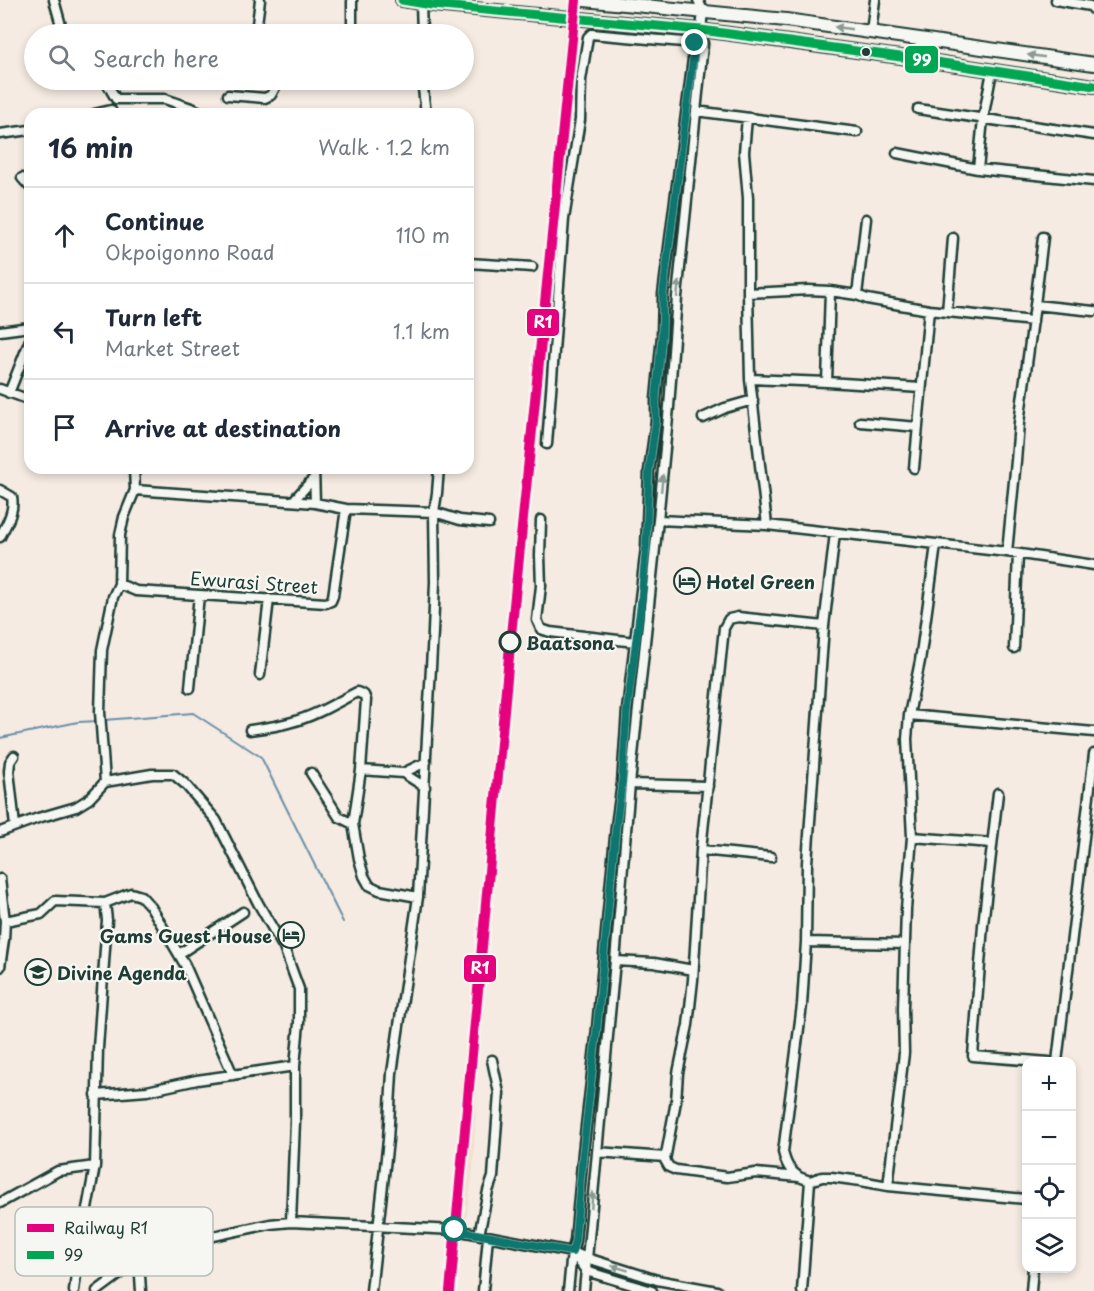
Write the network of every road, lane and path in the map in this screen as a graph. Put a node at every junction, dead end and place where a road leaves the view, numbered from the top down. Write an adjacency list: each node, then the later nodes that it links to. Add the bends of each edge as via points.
1 (54, 0): 11 (street)
2 (260, 0): 12 (street)
3 (352, 0): 13 (street)
4 (402, 0): 8 (main road)
5 (584, 0): 10 (main road, via 688,10)
6 (875, 0): 16 (street)
7 (1056, 0): 9 (street)
8 (427, 4): 14 (street); 15 (main road)
9 (1092, 5)
10 (700, 6): 15 (street); 16 (main road, one-way to 10)
11 (61, 24)
12 (257, 24)
13 (352, 24)
14 (424, 24)
15 (701, 30): 17 (street); 19 (main road); 30 (street)
16 (871, 32): 18 (main road, one-way to 16)
17 (695, 43): 68 (street, via 591,34 588,37 564,219); 94 (street, via 663,294 646,547)
18 (1094, 64)
19 (992, 71): 20 (main road); 32 (street)
20 (1094, 86)
21 (111, 90): 25 (street)
22 (274, 90): 24 (street, via 265,98)
23 (422, 90): 28 (street)
24 (228, 95)
25 (116, 99): 26 (street); 27 (street, via 165,99)
26 (113, 108)
27 (192, 108)
28 (425, 108)
29 (918, 109): 32 (street)
30 (696, 111): 31 (street); 81 (street, one-way to 30)
31 (747, 118): 34 (street); 48 (street, via 744,152)
32 (983, 119): 36 (street); 38 (street)
33 (24, 131): 35 (street)
34 (857, 132)
35 (0, 134)
36 (1094, 135)
37 (897, 153): 38 (street)
38 (978, 169): 41 (street)
39 (22, 178): 40 (street)
40 (24, 180)
41 (1094, 181)
42 (866, 219): 49 (street)
43 (1043, 237): 50 (street)
44 (952, 238): 53 (street)
45 (474, 263): 46 (street)
46 (532, 267)
47 (830, 291): 48 (street); 49 (street); 59 (street)
48 (748, 293): 58 (street)
49 (857, 295): 51 (street)
50 (1035, 305): 52 (street); 54 (street)
51 (929, 310): 53 (street); 60 (street)
52 (1094, 311)
53 (947, 312): 54 (street)
54 (1033, 321): 87 (street)
55 (24, 328): 56 (street)
56 (0, 331)
57 (24, 355): 62 (street)
58 (750, 379): 59 (street); 64 (street)
59 (827, 382): 60 (street)
60 (921, 388): 67 (street)
61 (0, 389): 62 (street)
62 (9, 393): 63 (street)
63 (24, 398)
64 (753, 400): 65 (street); 83 (street)
65 (703, 418)
66 (860, 422): 67 (street)
67 (918, 427): 69 (street)
68 (547, 444)
69 (914, 468)
70 (134, 474): 75 (street)
71 (313, 474): 76 (street)
72 (314, 474): 77 (street)
73 (439, 474): 79 (street)
74 (0, 490): 85 (street, via 12,497 13,508)
75 (135, 490): 76 (street); 90 (street, via 120,535)
76 (293, 501): 77 (street)
77 (315, 503): 78 (street)
78 (346, 509): 79 (street); 92 (street, Ewurasi Street, via 331,601)
79 (434, 512): 82 (street); 103 (street, via 435,582)
80 (541, 520): 94 (street, via 537,620 541,629)
81 (658, 520): 83 (street); 108 (street)
82 (489, 523)
83 (767, 525): 84 (street)
84 (835, 533): 86 (street); 93 (street)
85 (0, 537)
86 (936, 545): 87 (street); 98 (street)
87 (1007, 552): 88 (street)
88 (1018, 554): 89 (street); 95 (street)
89 (1094, 565)
90 (119, 584): 91 (street, Ewurasi Street, via 136,591); 107 (street, via 104,637 101,670 100,730)
91 (200, 595): 92 (street, Ewurasi Street); 97 (street)
92 (269, 599): 96 (street)
93 (824, 626): 109 (street, via 729,619 724,628); 124 (street, via 807,862)
94 (635, 642): 149 (street)
95 (1014, 648)
96 (260, 675)
97 (190, 688)
98 (909, 715): 100 (street); 115 (street)
99 (250, 730): 104 (street, via 294,722 361,693 366,700)
100 (1094, 732)
101 (1094, 754): 130 (street)
102 (15, 756): 113 (street, via 9,771)
103 (426, 762): 106 (street); 110 (street)
104 (361, 770): 106 (street); 112 (street)
105 (311, 772): 112 (street, via 339,817)
106 (403, 773): 110 (street)
107 (105, 782): 113 (street, via 76,807); 133 (street, via 173,774 216,820 284,948 299,989)
108 (630, 784): 109 (street); 127 (street)
109 (708, 786): 117 (street)
110 (425, 787): 120 (street)
111 (998, 793): 116 (street)
112 (353, 824): 120 (street, via 359,859 369,885)
113 (15, 826): 114 (street)
114 (0, 832)
115 (912, 837): 116 (street); 125 (street)
116 (992, 843): 132 (street, via 973,1056)
117 (701, 850): 118 (street); 129 (street)
118 (771, 857)
119 (0, 879): 123 (street)
120 (418, 897): 146 (street, via 392,1073)
121 (105, 903): 123 (street, via 55,901 41,914); 126 (street, via 132,893 141,896); 135 (street)
122 (243, 912): 126 (street)
123 (5, 921): 128 (street)
124 (806, 942): 125 (street); 139 (street, via 783,1152 786,1164)
125 (905, 944): 141 (street, via 904,1053)
126 (179, 954): 134 (street)
127 (615, 961): 129 (street); 136 (street)
128 (0, 966)
129 (693, 970): 137 (street, via 688,1025)
130 (1058, 1057)
131 (492, 1060): 148 (street, via 499,1093)
132 (1022, 1060)
133 (295, 1066): 134 (street); 145 (street)
134 (232, 1075): 135 (street, via 147,1091)
135 (96, 1095): 138 (street)
136 (597, 1152): 137 (street); 150 (street, one-way to 136)
137 (665, 1157): 139 (street, via 669,1167 676,1170 727,1176 756,1173)
138 (95, 1166): 143 (street, via 58,1171); 144 (street)
139 (799, 1177): 140 (street)
140 (810, 1181): 141 (street, via 831,1177); 167 (street)
141 (888, 1186): 142 (street)
142 (1022, 1199)
143 (0, 1203)
144 (87, 1207)
145 (291, 1222): 146 (street); 147 (street)
146 (379, 1226): 148 (street, via 455,1230); 161 (street)
147 (213, 1236)
148 (484, 1236): 149 (street); 162 (street)
149 (572, 1252): 150 (street); 151 (street); 152 (street)
150 (587, 1258): 152 (street); 157 (street, one-way to 150)
151 (570, 1271): 152 (street); 163 (street)
152 (586, 1272): 164 (street); 165 (street)
153 (1033, 1273): 168 (street)
154 (76, 1276): 158 (street)
155 (118, 1276): 159 (street)
156 (140, 1276): 160 (street)
157 (657, 1280): 165 (street); 166 (street)
158 (74, 1291)
159 (98, 1291)
160 (141, 1291)
161 (371, 1291)
162 (483, 1291)
163 (568, 1291)
164 (584, 1291)
165 (654, 1291)
166 (717, 1291)
167 (802, 1291)
168 (1031, 1291)

